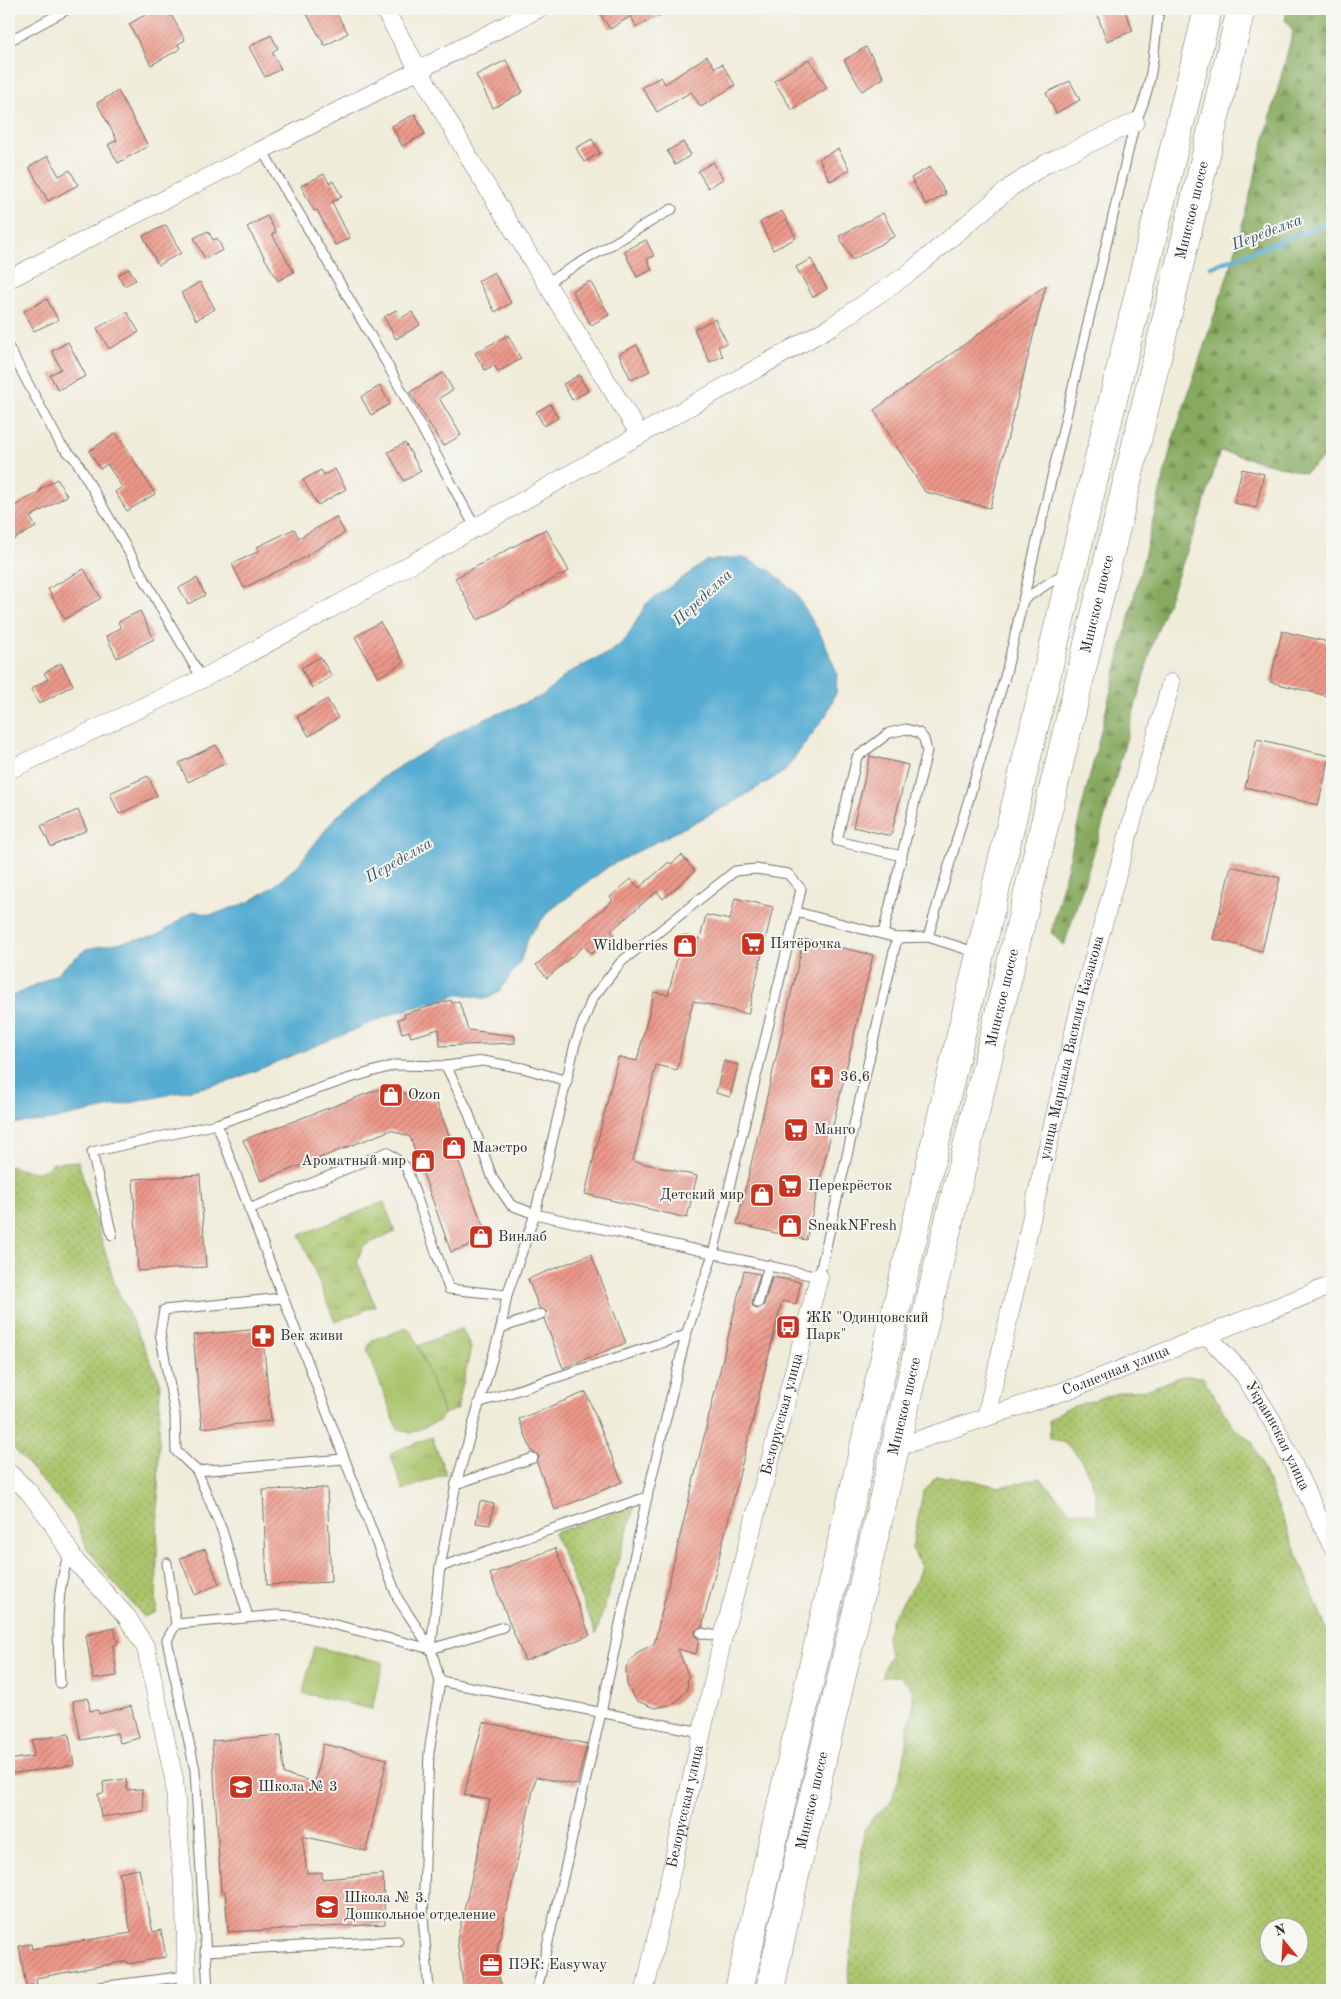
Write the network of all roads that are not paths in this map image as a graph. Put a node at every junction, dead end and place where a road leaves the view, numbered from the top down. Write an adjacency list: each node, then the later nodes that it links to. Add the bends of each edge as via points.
1 (68, 9): 7 (lane)
2 (384, 9): 8 (street)
3 (538, 9): 8 (street)
4 (1159, 9): 9 (lane, via 1152,64 1142,109)
5 (1208, 9): 17 (highway, Минское шоссе)
6 (1241, 9): 47 (highway, Минское шоссе)
7 (9, 42)
8 (420, 70): 10 (street); 13 (street)
9 (1135, 122): 15 (street, via 1047,163 1011,187 909,273 869,302); 18 (lane)
10 (262, 150): 12 (street); 16 (lane, via 386,362)
11 (672, 209): 13 (lane)
12 (9, 279)
13 (546, 283): 15 (street)
14 (9, 348): 19 (lane, via 61,445 76,460)
15 (640, 435): 16 (street)
16 (476, 527): 19 (street)
17 (1072, 568): 18 (lane); 27 (highway, Минское шоссе, via 1025,756)
18 (1023, 600): 25 (lane, via 1006,674)
19 (202, 679): 21 (street)
20 (1171, 683): 46 (street, улица Маршала Василия Казакова, via 1080,1006)
21 (9, 770)
22 (902, 856): 22 (lane, via 837,840 857,757 889,733 906,729 919,733 927,751); 24 (lane)
23 (796, 912): 24 (lane); 29 (lane, via 801,889 788,874 756,869 735,871 621,962 592,999 575,1044); 34 (lane)
24 (883, 934): 26 (lane)
25 (928, 937): 26 (lane); 27 (lane)
26 (897, 938): 36 (lane, Белорусская улица)
27 (981, 954): 76 (highway, Минское шоссе, via 902,1278)
28 (446, 1066): 29 (lane, via 483,1061); 30 (lane, via 395,1065 347,1078); 32 (lane, via 467,1109 493,1178 511,1205)
29 (567, 1081): 32 (lane)
30 (217, 1124): 31 (lane); 33 (lane, via 92,1152)
31 (249, 1209): 38 (lane, via 387,1152 406,1167 449,1289); 39 (lane)
32 (536, 1214): 34 (lane); 38 (lane)
33 (112, 1235)
34 (713, 1254): 35 (lane); 43 (lane)
35 (768, 1265): 36 (lane); 40 (lane)
36 (819, 1277): 62 (street, Белорусская улица)
37 (1332, 1286): 44 (street, Солнечная улица)
38 (507, 1296): 42 (lane)
39 (282, 1298): 49 (lane); 50 (lane, via 164,1310 160,1333 175,1414 176,1451)
40 (758, 1303)
41 (541, 1314): 42 (lane)
42 (501, 1328): 45 (lane)
43 (686, 1334): 45 (lane); 53 (lane)
44 (1207, 1335): 46 (street, Солнечная улица, via 1079,1386); 54 (street, Украинская улица, via 1244,1375 1274,1424)
45 (478, 1402): 52 (lane)
46 (986, 1417): 47 (street, Солнечная улица)
47 (895, 1448): 77 (highway, Минское шоссе)
48 (533, 1458): 52 (lane)
49 (344, 1459): 50 (lane); 63 (lane, via 398,1599)
50 (197, 1471): 58 (lane, via 222,1530)
51 (9, 1473): 55 (street, via 49,1518)
52 (456, 1484): 57 (lane)
53 (647, 1497): 57 (lane); 66 (lane)
54 (1332, 1546)
55 (69, 1552): 65 (lane, via 61,1577 57,1612); 70 (street, via 127,1617 146,1648 174,1779 185,1905)
56 (167, 1563): 59 (lane)
57 (440, 1567): 63 (lane)
58 (248, 1617): 59 (lane); 63 (lane, via 304,1617)
59 (176, 1624): 69 (lane, via 167,1640 195,1770)
60 (503, 1628): 63 (lane)
61 (701, 1633): 62 (lane)
62 (723, 1637): 67 (street, Белорусская улица)
63 (431, 1649): 64 (lane)
64 (440, 1682): 66 (lane); 73 (lane, via 428,1753 423,1916)
65 (60, 1683)
66 (601, 1713): 67 (lane); 74 (lane)
67 (701, 1732): 75 (street, Белорусская улица)
68 (398, 1940): 69 (lane)
69 (205, 1951): 72 (lane)
70 (187, 1983): 71 (lane)
71 (76, 1990)
72 (208, 1990)
73 (428, 1990)
74 (536, 1990)
75 (645, 1990)
76 (738, 1990)
77 (770, 1990)

